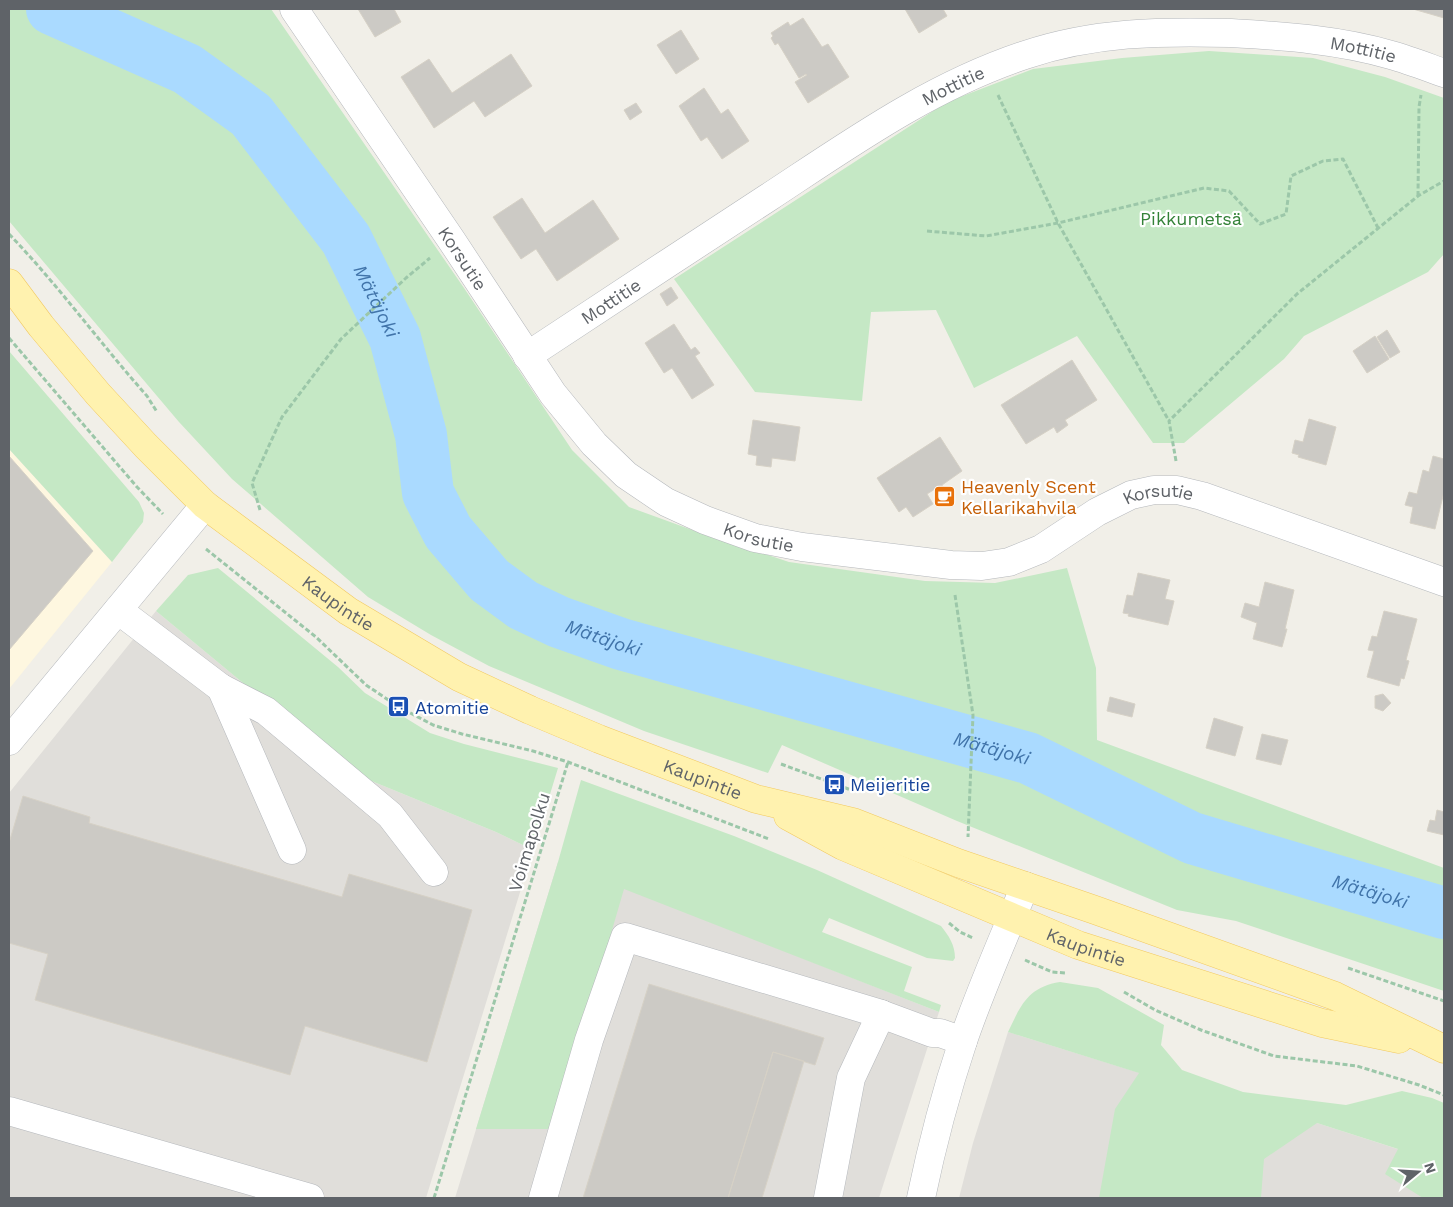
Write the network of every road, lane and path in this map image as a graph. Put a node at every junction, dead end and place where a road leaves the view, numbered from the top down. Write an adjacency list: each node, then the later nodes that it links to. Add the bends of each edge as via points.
1 (294, 9): 12 (street, Korsutie)
2 (986, 69): 3 (street, Mottitie, via 1027,54 1079,41 1118,34 1190,32 1273,35 1331,42 1391,55); 6 (path); 12 (street, Mottitie, via 900,112)
3 (1435, 70): 5 (path, via 1419,107)
4 (1444, 181): 5 (path)
5 (1418, 196): 7 (path)
6 (1058, 223): 7 (path, via 1204,188 1229,191 1260,224 1286,214 1291,176 1323,161 1343,159); 8 (path, via 986,236); 14 (path)
7 (1378, 228): 14 (path, via 1297,294)
8 (927, 231)
9 (9, 234): 13 (path, via 147,396)
10 (406, 278): 17 (path, via 340,339 282,417 252,483 262,515)
11 (9, 282): 16 (main road, Kaupintie, via 98,394)
12 (528, 356): 18 (street, Korsutie, via 553,394 594,444 626,475 666,502 755,538 802,547)
13 (161, 418)
14 (1169, 421): 15 (path, via 1180,483)
15 (1178, 490): 18 (street, Korsutie, via 1154,490 1131,495 1041,549 1009,562 982,566); 19 (street, Korsutie)
16 (205, 505): 20 (street); 24 (main road, Kaupintie, via 348,611 458,677 599,739)
17 (255, 510)
18 (951, 565): 25 (path, via 973,715)
19 (1444, 582)
20 (118, 610): 21 (street); 22 (street)
21 (221, 688): 26 (street); 27 (street, via 266,711 390,815)
22 (9, 742)
23 (568, 762): 39 (path, Voimapolku)
24 (756, 799): 28 (main road, Kaupintie, via 853,822); 29 (main road, Kaupintie, via 843,846)
25 (967, 842)
26 (292, 850)
27 (434, 872)
28 (1025, 886): 29 (street); 35 (main road, Kaupintie, via 1334,996)
29 (1012, 917): 30 (street); 35 (main road, Kaupintie, via 1078,945 1322,1023)
30 (998, 949): 31 (path, via 1052,972); 34 (street)
31 (1070, 973)
32 (1122, 991): 36 (path, via 1183,1022 1274,1056 1357,1066)
33 (881, 1014): 34 (street, via 932,1033); 40 (street, via 625,937 589,1040); 41 (street, via 851,1078)
34 (963, 1040): 42 (street)
35 (1439, 1047)
36 (1444, 1095)
37 (9, 1111): 38 (street)
38 (310, 1198)
39 (434, 1198)
40 (543, 1198)
41 (828, 1198)
42 (921, 1198)

